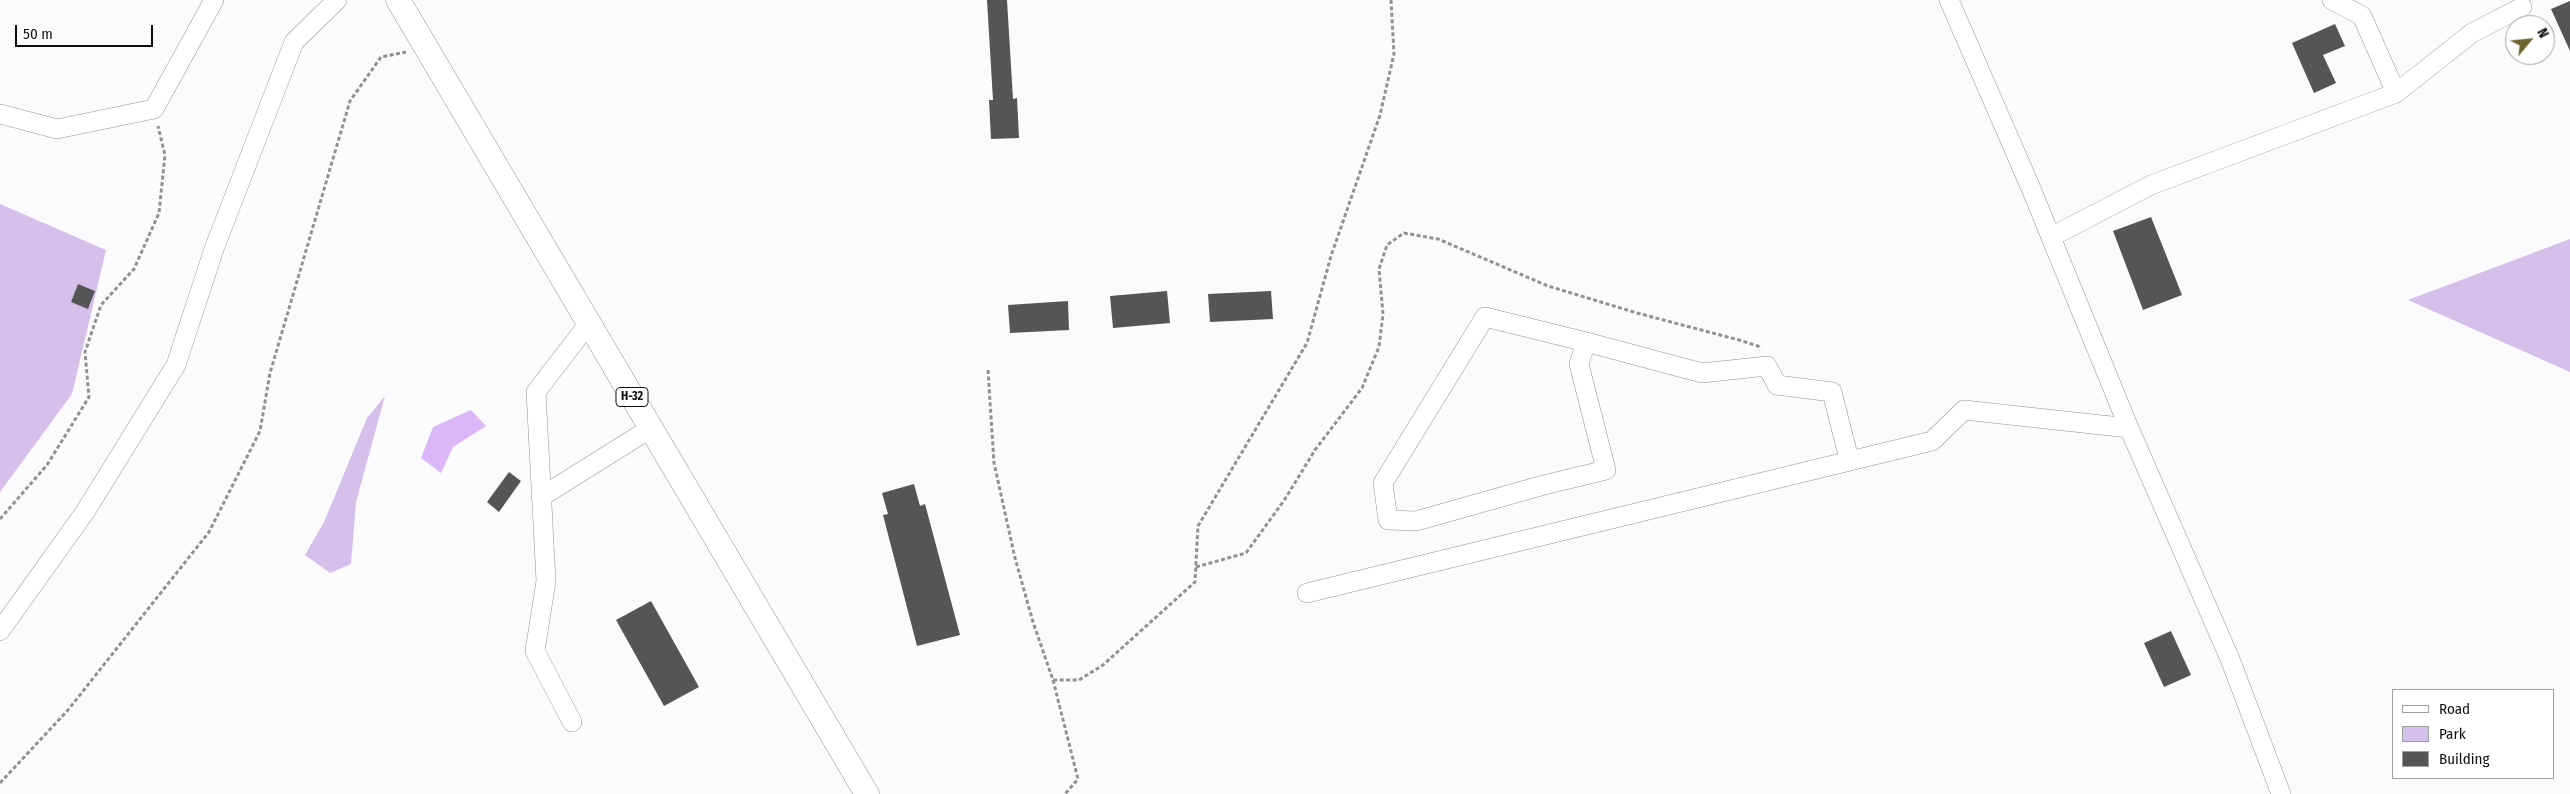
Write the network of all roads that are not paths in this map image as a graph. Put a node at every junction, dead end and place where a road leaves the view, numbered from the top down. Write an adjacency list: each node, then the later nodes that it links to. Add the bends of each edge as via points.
1 (214, 0): 8 (street, via 154,109 57,129)
2 (398, 0): 10 (main road, Н-32)
3 (1949, 0): 9 (street)
4 (2332, 0): 7 (street, via 2362,16)
5 (336, 1): 17 (street, via 294,42 214,249 176,365 85,512)
6 (2522, 7): 7 (street, via 2472,33)
7 (2396, 93): 9 (street, via 2151,185)
8 (0, 114)
9 (2051, 237): 13 (street)
10 (589, 323): 12 (main road, Н-32); 15 (street, via 536,392)
11 (1586, 342): 11 (street, via 1579,364 1606,470 1544,484 1416,521 1388,520 1383,483 1485,317); 14 (street, via 1702,372 1767,366 1777,386 1832,392)
12 (651, 428): 15 (street); 19 (main road, Н-32)
13 (2129, 428): 14 (street, via 1964,410 1932,441); 20 (street, via 2230,659)
14 (1849, 459): 16 (street)
15 (541, 498): 18 (street, via 546,581 535,651)
16 (1307, 593)
17 (0, 631)
18 (572, 722)
19 (867, 794)
20 (2281, 794)

